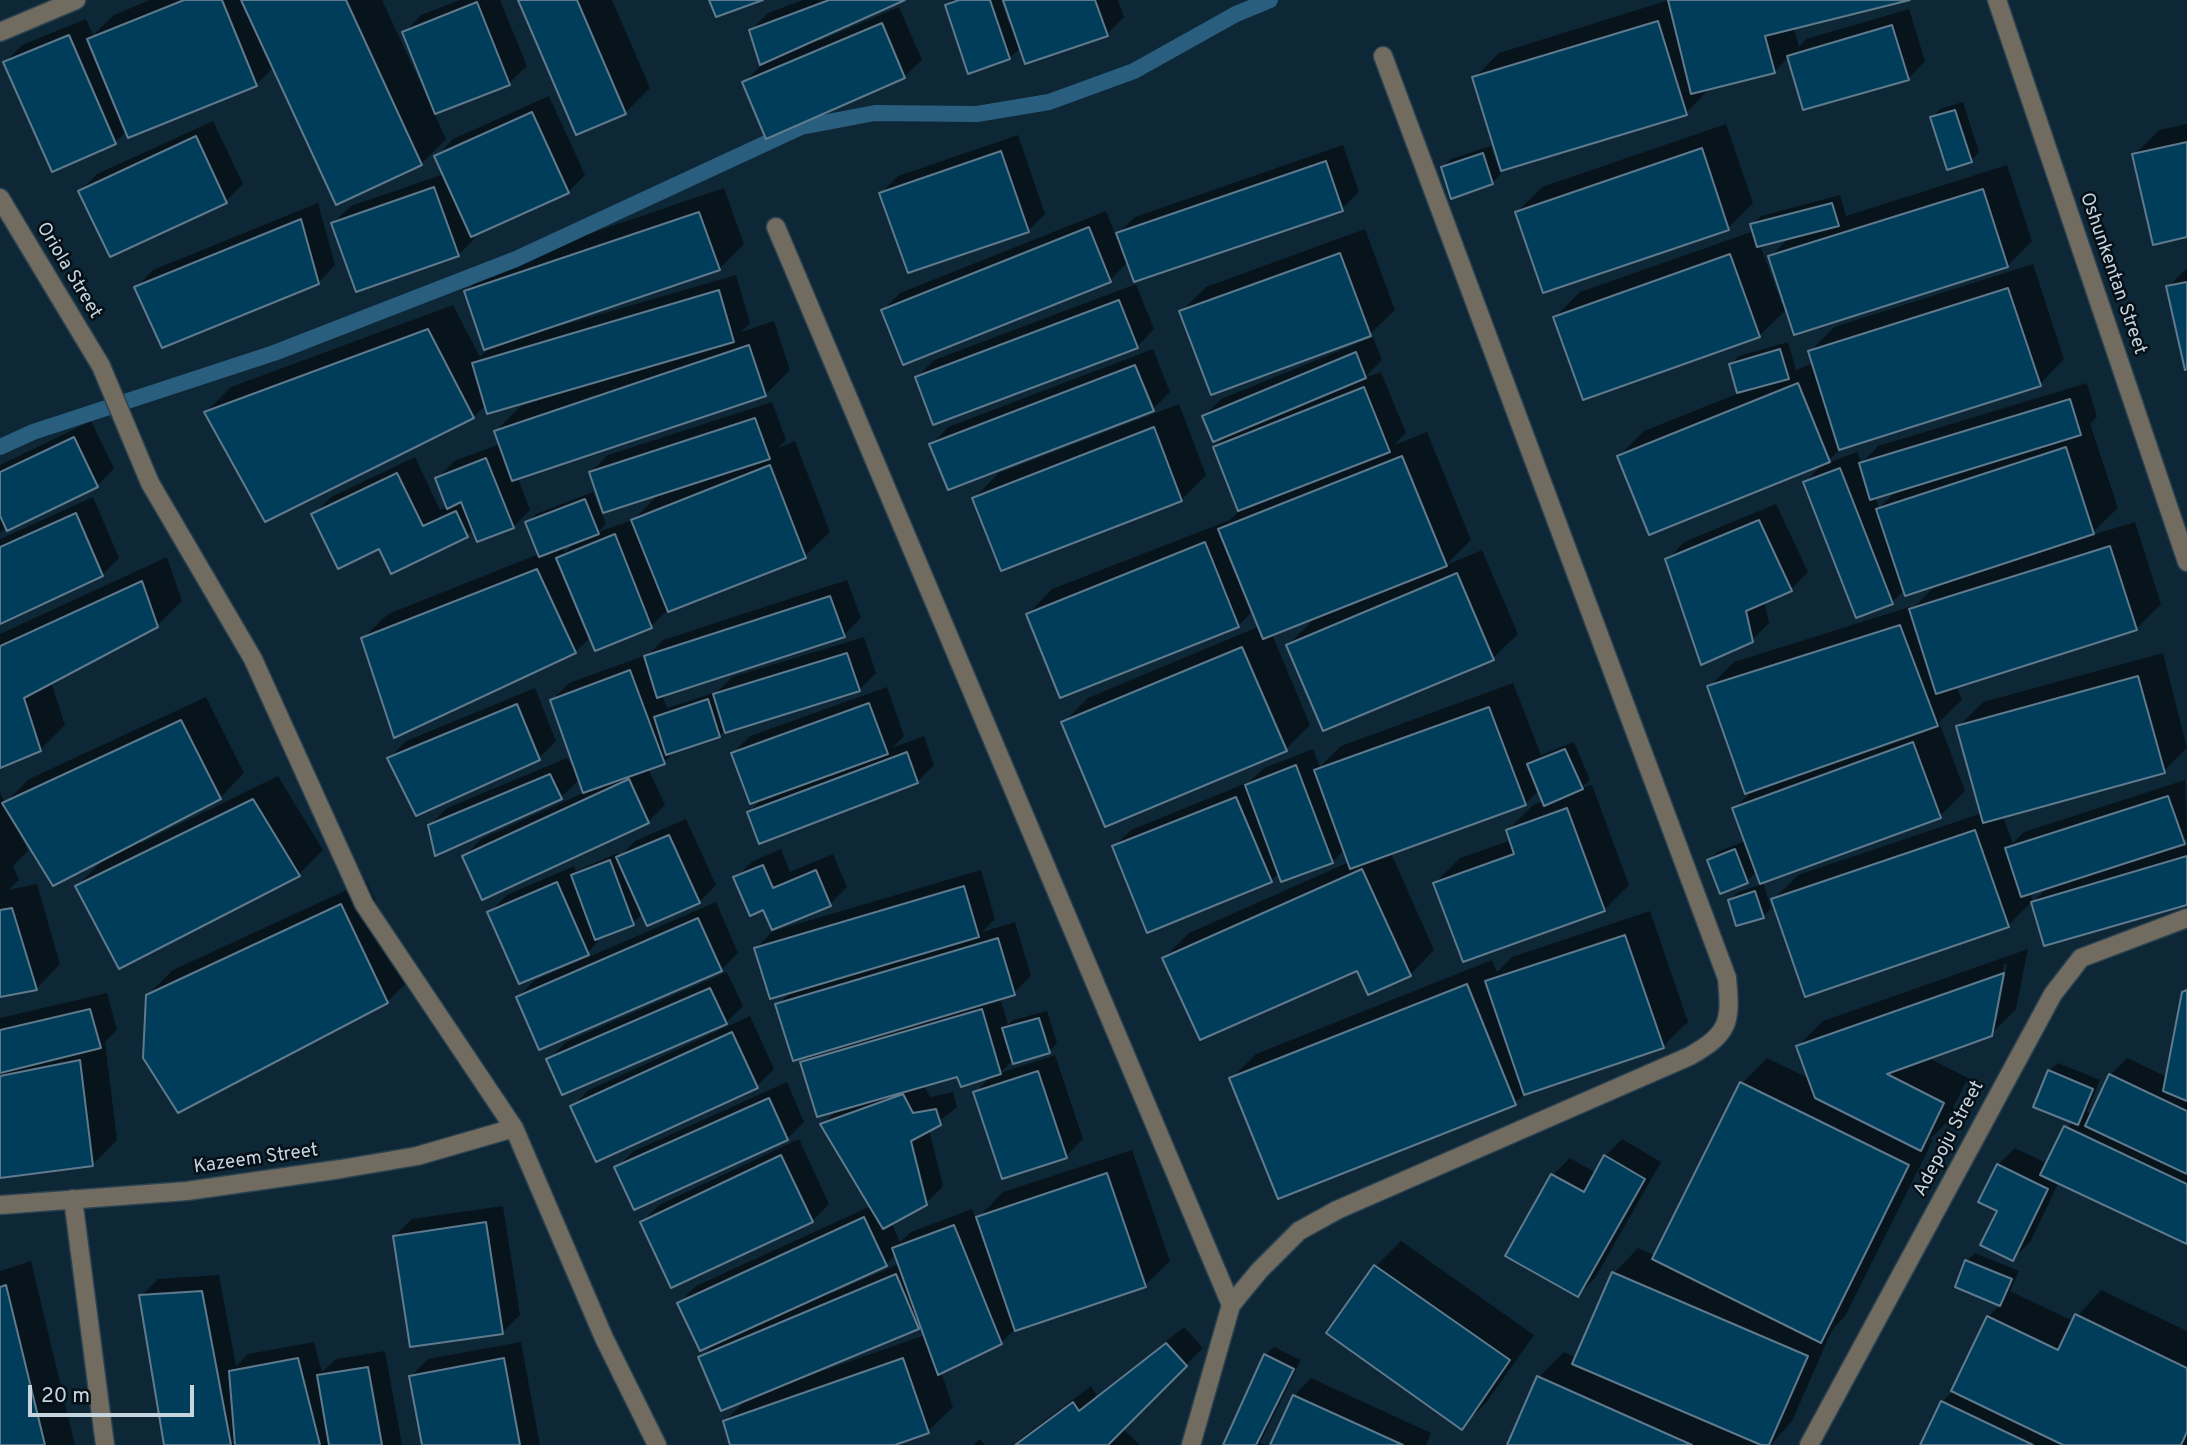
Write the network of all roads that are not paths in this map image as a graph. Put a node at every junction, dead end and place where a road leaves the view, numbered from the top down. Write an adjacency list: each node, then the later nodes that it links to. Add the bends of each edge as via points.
1 (76, 0): 3 (street)
2 (1997, 0): 7 (street, Oshunkentan Street)
3 (0, 32)
4 (1383, 56): 12 (street, via 1727,978 1730,1012 1717,1040 1690,1056 1337,1210 1299,1231)
5 (0, 198): 9 (street, Oriola Street, via 101,366 150,483 253,659 364,904)
6 (776, 227): 12 (street)
7 (2187, 562)
8 (2187, 918): 16 (street, Adepoju Street, via 2081,958 2053,994)
9 (514, 1128): 10 (street, Kazeem Street, via 417,1156 341,1169 187,1191); 14 (street, Oriola Street, via 604,1338)
10 (73, 1199): 11 (street, Kazeem Street); 13 (street)
11 (0, 1205)
12 (1231, 1305): 15 (street)
13 (105, 1445)
14 (657, 1445)
15 (1191, 1445)
16 (1809, 1445)

